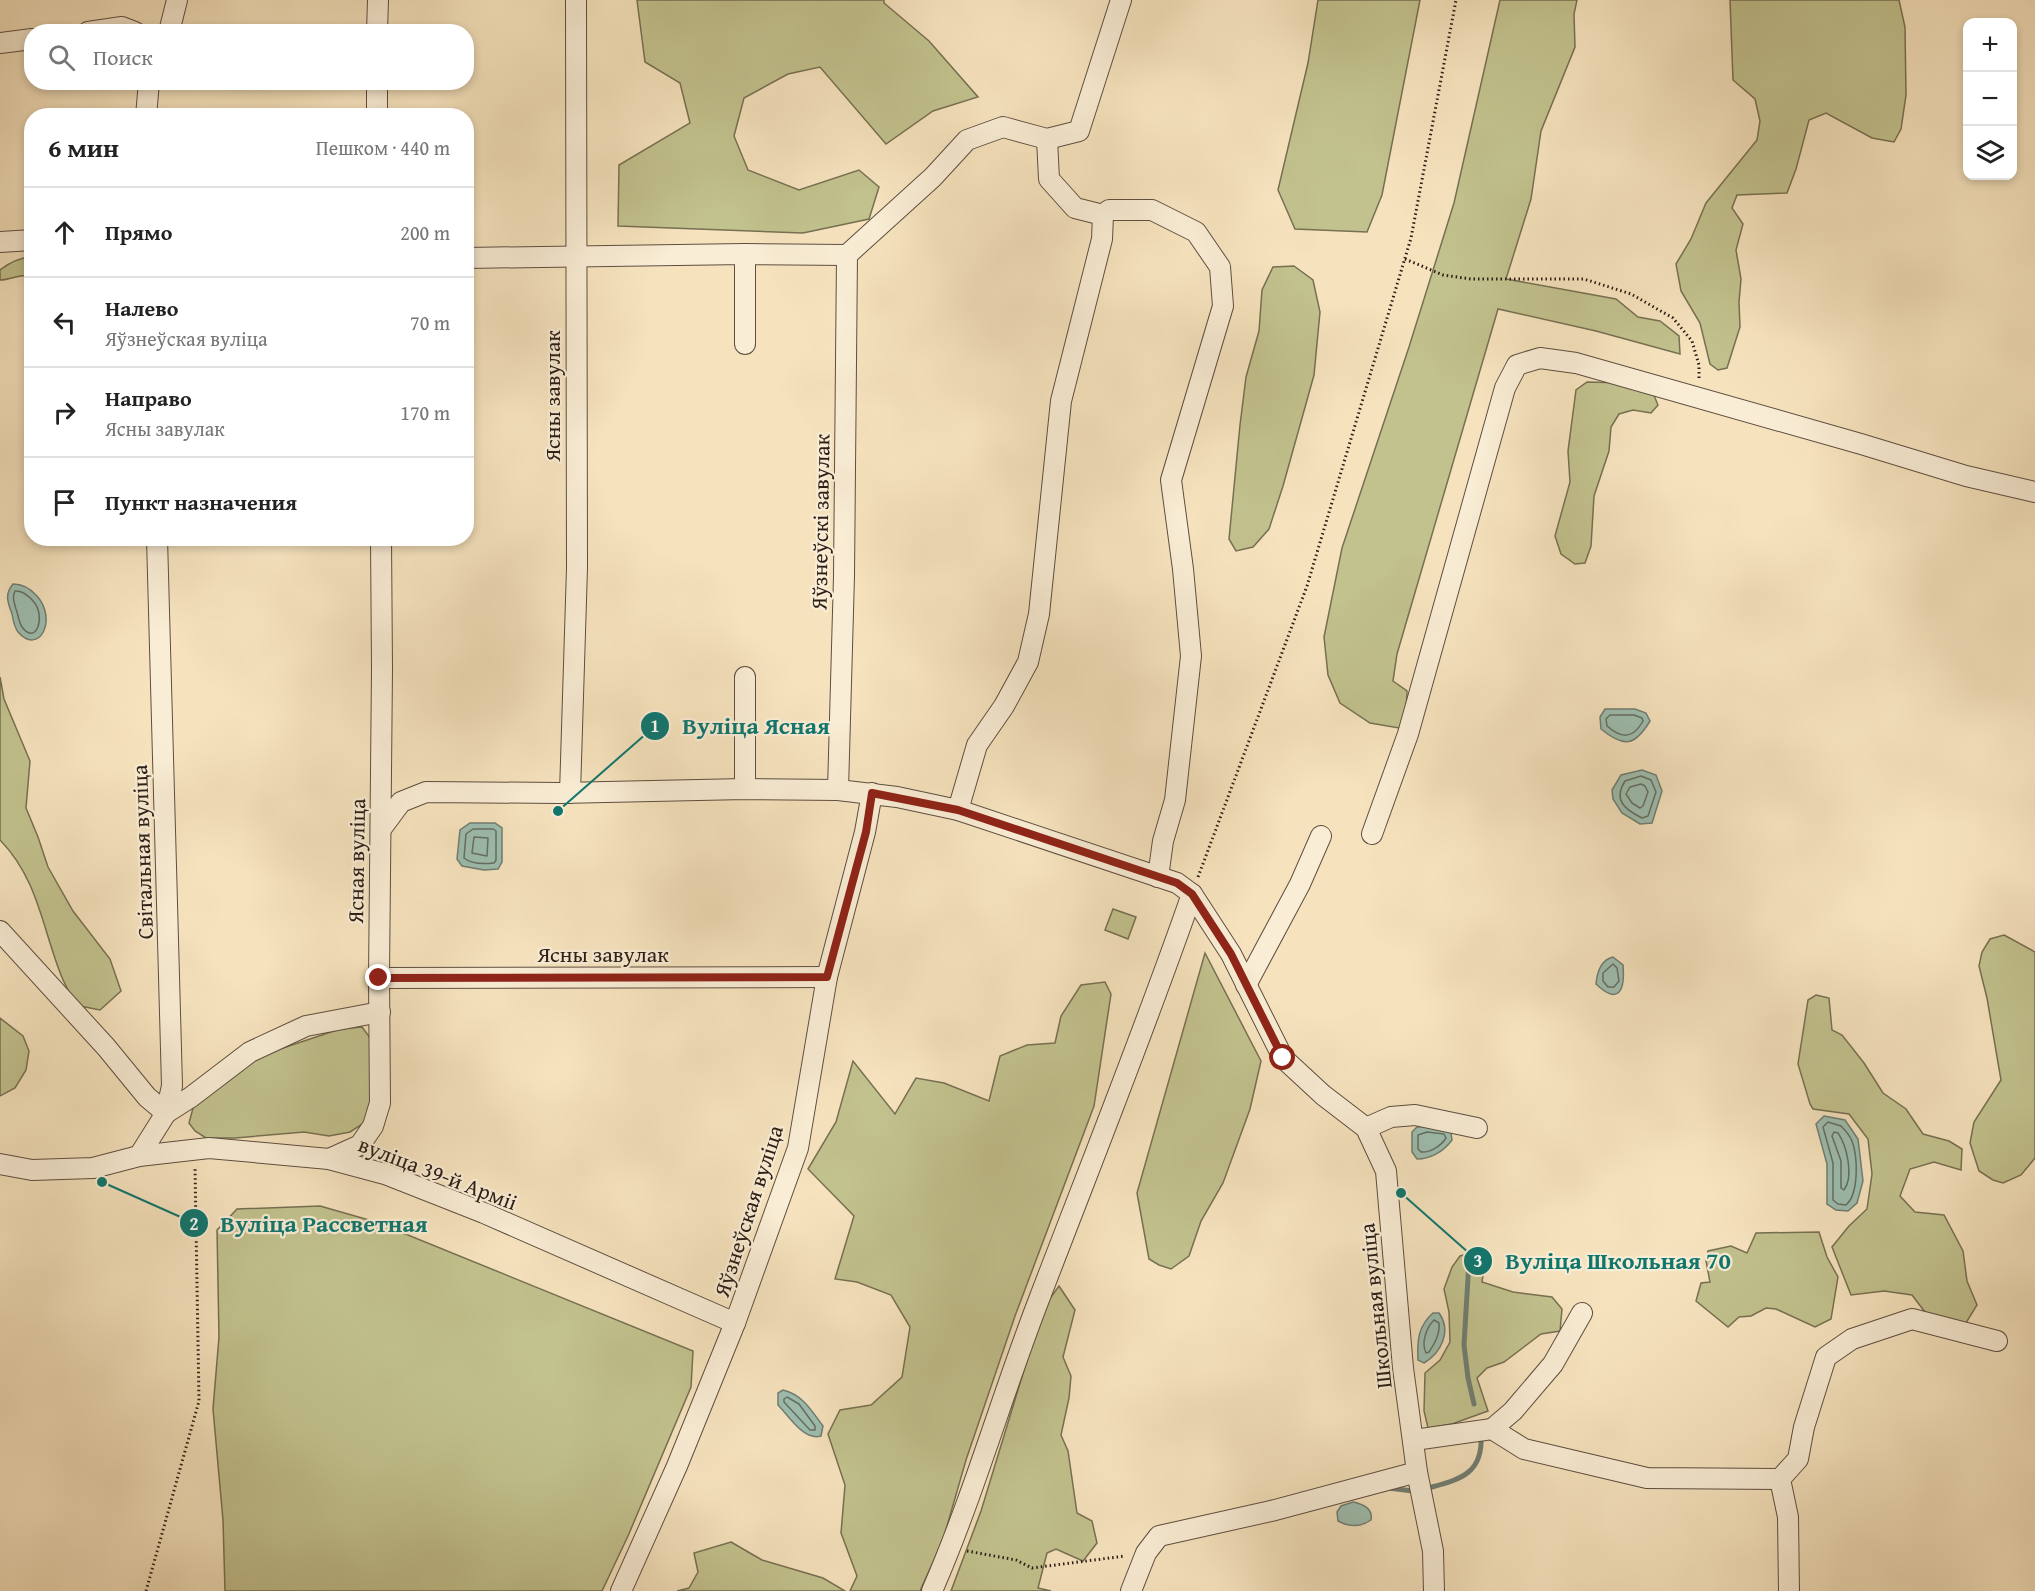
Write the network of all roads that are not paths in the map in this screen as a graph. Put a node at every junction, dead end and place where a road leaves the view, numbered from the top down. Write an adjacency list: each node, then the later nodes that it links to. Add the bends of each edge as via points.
1 (177, 0): 5 (street)
2 (378, 0): 6 (street)
3 (576, 0): 19 (street, Ясны завулак)
4 (1121, 0): 13 (street, via 1079,131)
5 (171, 24)
6 (377, 24)
7 (24, 40): 8 (street)
8 (0, 43)
9 (148, 90): 11 (street)
10 (377, 90): 12 (street)
11 (147, 108)
12 (377, 108)
13 (1047, 139): 14 (street, via 1049,179 1075,208); 18 (street, via 1003,127 966,140 933,177)
14 (1103, 215): 30 (street, via 1102,238 1061,401 1039,614 1028,662 977,745); 34 (street, via 1109,210 1152,210 1196,232 1220,267 1223,306 1171,480 1191,656 1175,800)
15 (24, 240): 16 (street)
16 (0, 242)
17 (745, 254): 18 (street); 19 (street); 21 (street)
18 (848, 255): 27 (street, Яўзнеўскі завулак)
19 (576, 257): 20 (street); 28 (street, Ясны завулак, via 577,568)
20 (474, 258)
21 (745, 344)
22 (2035, 492): 32 (street, via 1966,476 1576,363 1540,358 1517,365 1504,388 1408,735)
23 (157, 546): 41 (street, Світальная вуліца, via 172,1036 172,1086)
24 (381, 546): 31 (street, Ясная вуліца)
25 (746, 677): 26 (street)
26 (745, 789): 27 (street); 28 (street)
27 (838, 790): 29 (street)
28 (570, 792): 31 (street, via 426,792 401,802)
29 (872, 793): 30 (street); 37 (street, Яўзнеўская вуліца, via 866,832)
30 (958, 810): 34 (street)
31 (381, 829): 38 (street, Ясная вуліца)
32 (1372, 834)
33 (1321, 836): 39 (street)
34 (1158, 877): 35 (street, via 1177,883)
35 (1192, 894): 39 (street); 55 (street)
36 (0, 931): 41 (street, via 147,1097)
37 (827, 977): 38 (street, Ясны завулак); 48 (street, Яўзнеўская вуліца, via 798,1148)
38 (379, 978): 40 (street, Ясная вуліца)
39 (1246, 985): 42 (street, Школьная вуліца, via 1283,1058)
40 (380, 1012): 41 (street, via 306,1026 287,1034 249,1052); 45 (street, Ясная вуліца, via 380,1103 373,1126 360,1145)
41 (166, 1113): 44 (street, Світальная вуліца)
42 (1366, 1128): 43 (street, via 1391,1117 1414,1115); 51 (street, Школьная вуліца, via 1386,1171 1403,1368)
43 (1477, 1128)
44 (139, 1156): 45 (street, вуліца 39-й Арміі, via 209,1148); 46 (street, вуліца 39-й Арміі, via 93,1168 32,1170)
45 (329, 1158): 48 (street, вуліца 39-й Арміі, via 385,1174 484,1213)
46 (0, 1164)
47 (1582, 1313): 50 (street, via 1553,1364 1513,1411)
48 (735, 1323): 54 (street, Яўзнеўская вуліца)
49 (1997, 1341): 53 (street, via 1912,1319 1852,1339 1826,1357 1798,1459)
50 (1492, 1428): 51 (street); 53 (street, via 1524,1449 1647,1478)
51 (1414, 1440): 52 (street, Школьная вуліца)
52 (1417, 1473): 56 (street, via 1159,1536 1146,1553); 57 (street, Школьная вуліца, via 1433,1551)
53 (1780, 1479): 58 (street, via 1788,1517)
54 (621, 1591)
55 (932, 1591)
56 (1131, 1591)
57 (1434, 1591)
58 (1789, 1591)

